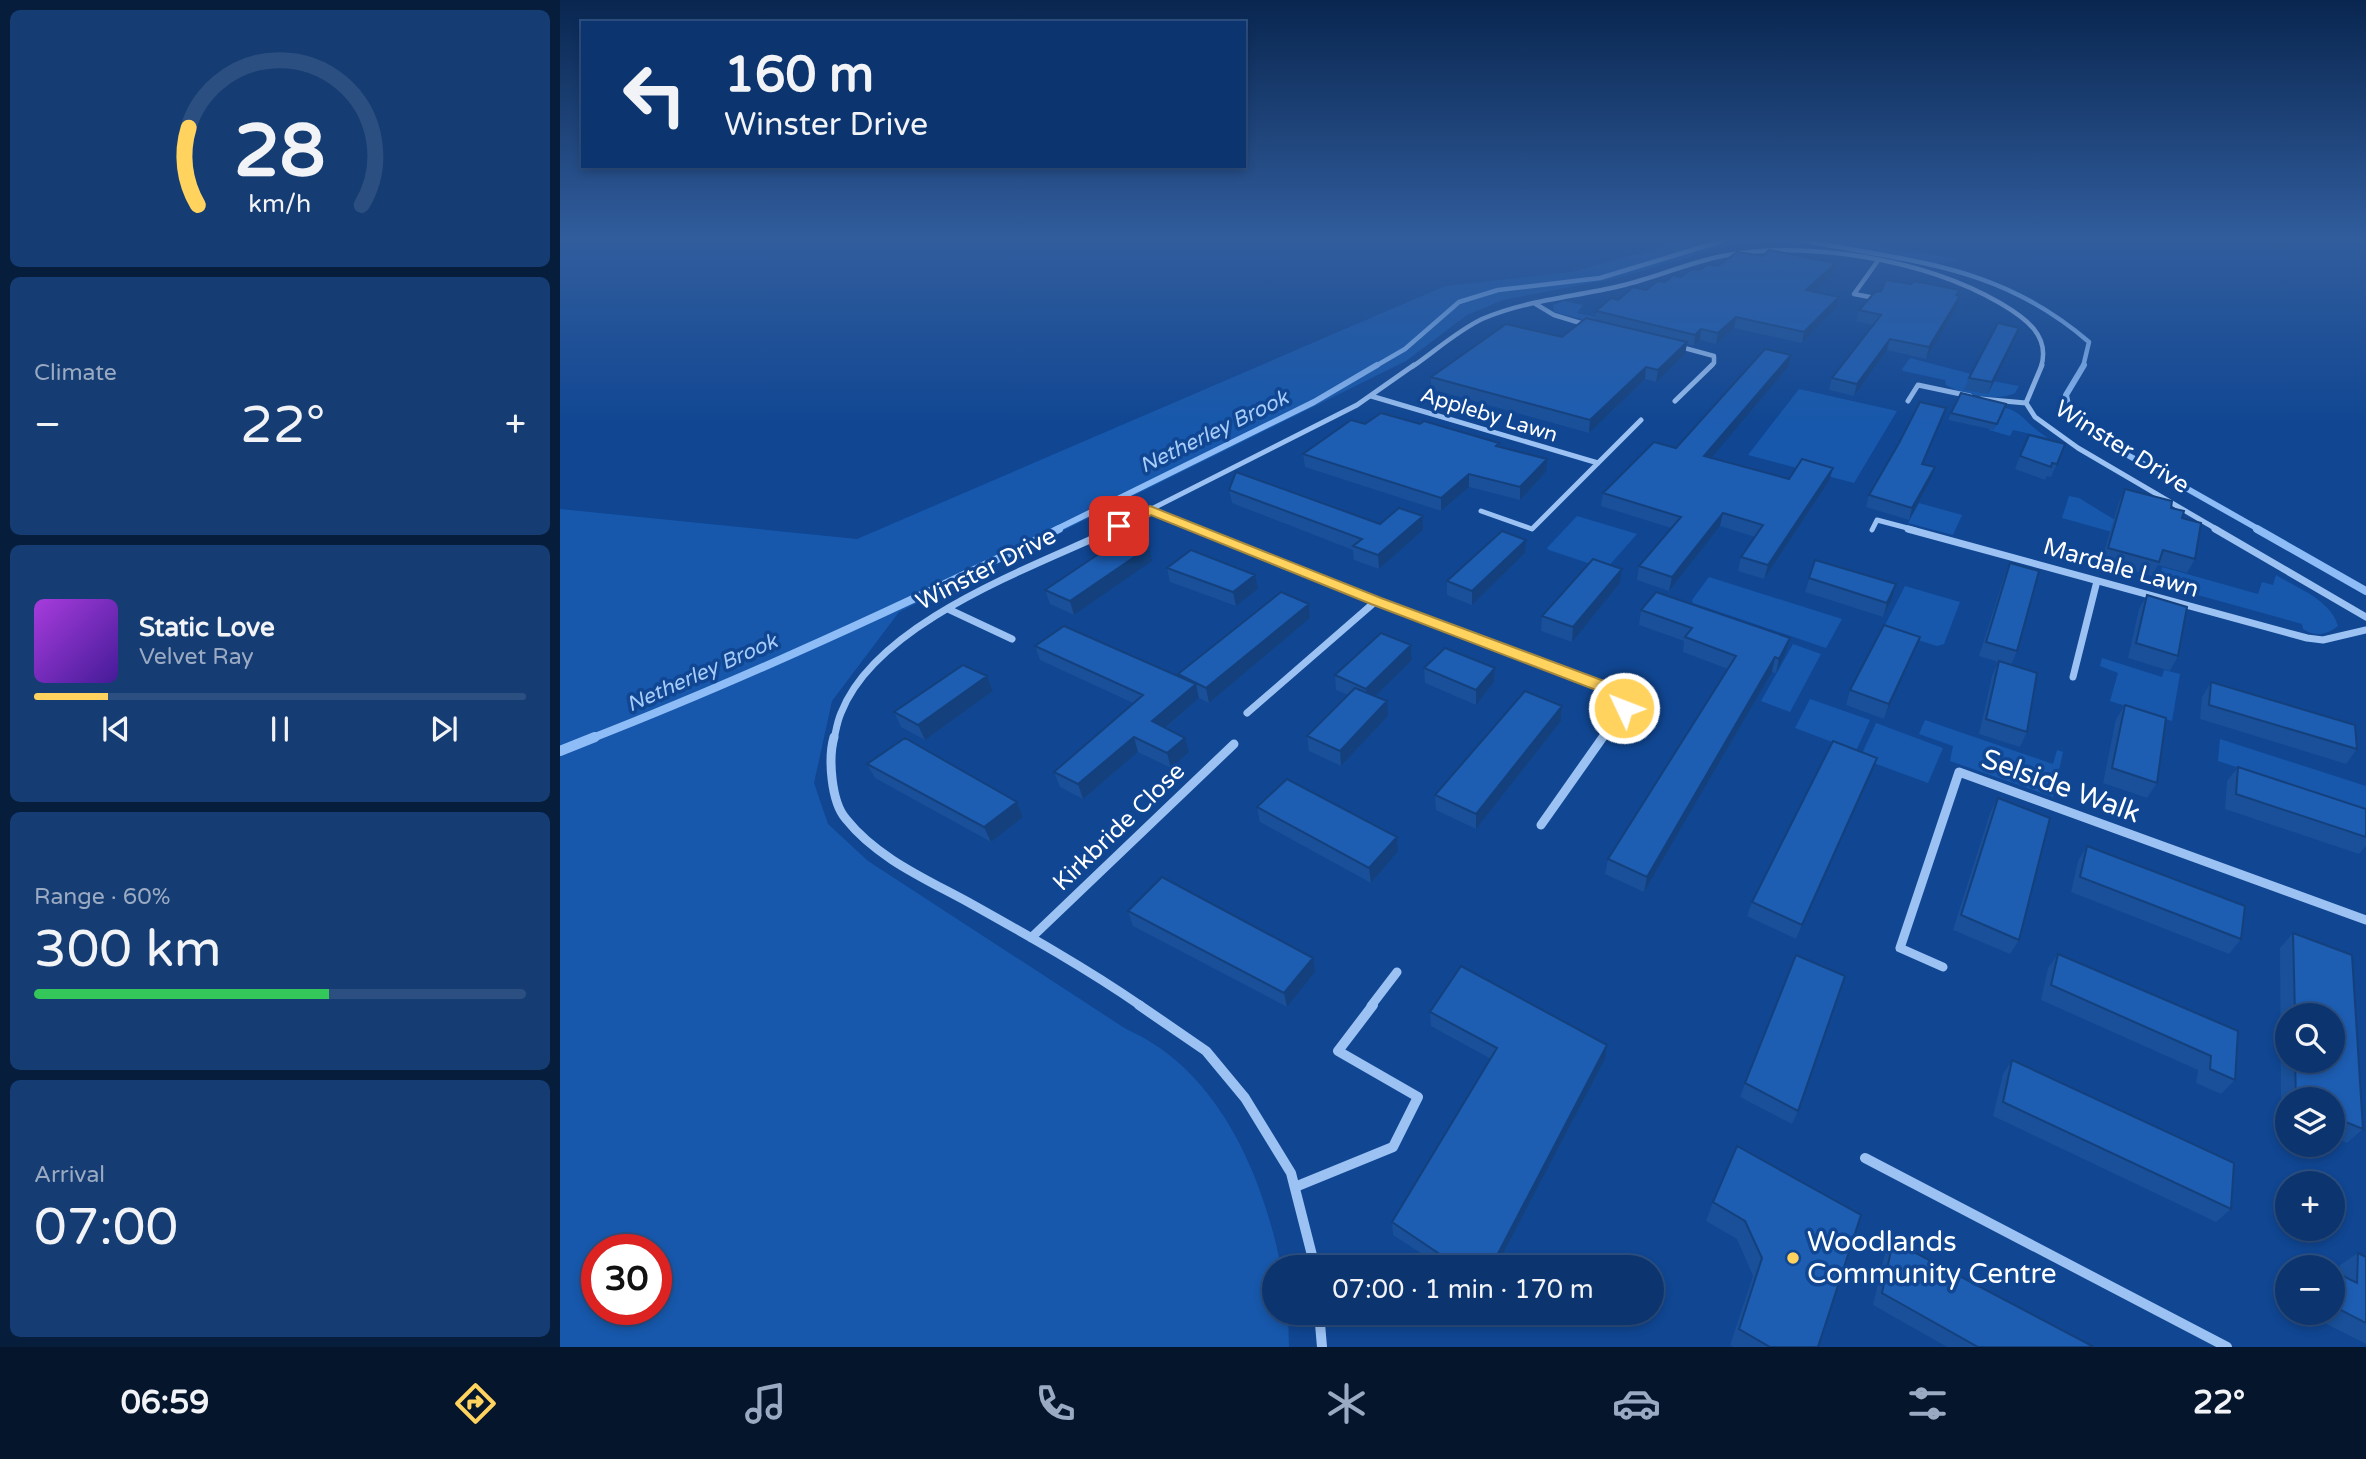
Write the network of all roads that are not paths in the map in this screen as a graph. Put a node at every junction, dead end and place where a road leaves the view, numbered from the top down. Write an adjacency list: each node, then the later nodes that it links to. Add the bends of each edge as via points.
1 (1541, 301): 3 (street, Winster Drive)
2 (1995, 301): 9 (street, Winster Drive, via 2031,324 2040,336 2044,355)
3 (1534, 302): 4 (street, via 1554,315); 6 (street, Winster Drive, via 1478,321)
4 (1597, 327)
5 (1665, 343): 7 (street, via 1714,356 1714,363)
6 (1371, 396): 11 (street, Appleby Lawn); 12 (street, Winster Drive)
7 (1675, 401)
8 (1908, 401): 9 (street, via 1918,385)
9 (2026, 403): 18 (street, Winster Drive, via 2049,430)
10 (1641, 419): 11 (street)
11 (1598, 463): 13 (street, via 1532,529)
12 (1150, 510): 16 (street); 17 (street, Winster Drive)
13 (1481, 511)
14 (1872, 530): 15 (street, Mardale Lawn, via 1877,520)
15 (2096, 581): 19 (street, Mardale Lawn, via 2307,638 2323,640); 21 (street)
16 (1376, 601): 22 (street); 24 (street, via 1610,689 1624,708)
17 (948, 609): 20 (street); 26 (street, Winster Drive, via 918,626 860,681 841,712 830,752 833,783 844,818 886,856)
18 (2366, 617)
19 (2366, 630)
20 (1012, 639)
21 (2073, 677)
22 (1247, 713)
23 (1234, 744): 26 (street, Kirkbride Close)
24 (1541, 825)
25 (2366, 920): 27 (street, Selside Walk, via 1958,772 1900,948)
26 (1031, 938): 30 (street, Winster Drive, via 1089,970 1206,1051 1245,1098)
27 (1942, 967)
28 (1397, 972): 30 (street, via 1338,1051 1418,1097 1393,1147)
29 (1865, 1158): 34 (street)
30 (1295, 1186): 31 (street, Winster Drive)
31 (1312, 1255)
32 (1320, 1325): 33 (street)
33 (1322, 1347)
34 (2227, 1347)

